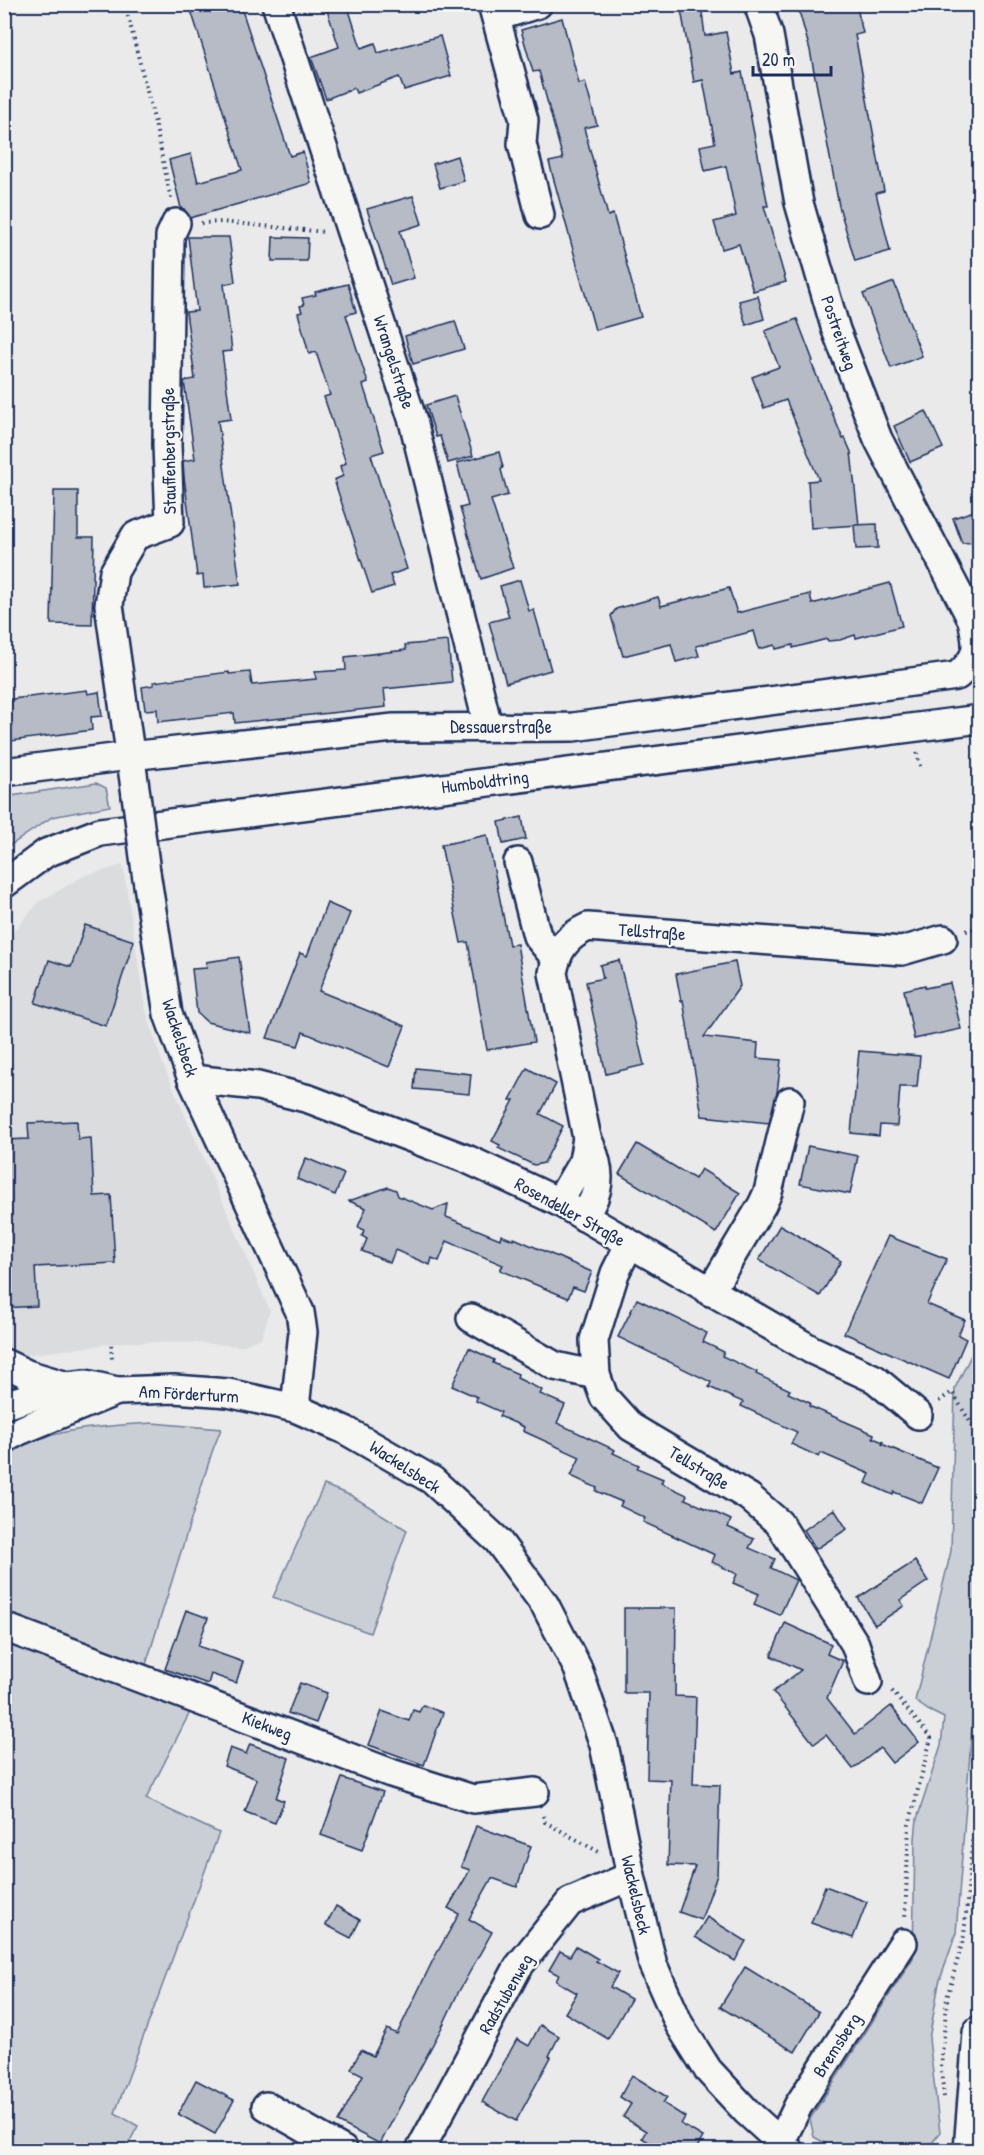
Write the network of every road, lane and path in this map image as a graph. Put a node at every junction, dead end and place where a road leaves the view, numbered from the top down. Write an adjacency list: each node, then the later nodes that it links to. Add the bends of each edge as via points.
1 (124, 4): 7 (path)
2 (276, 4): 8 (street, Wrangelstraße)
3 (538, 4): 5 (street)
4 (758, 4): 9 (street, Postreitweg, via 769,35 799,203 836,330 878,439 972,620)
5 (494, 11): 6 (street, via 524,120 522,144)
6 (540, 215)
7 (176, 224): 8 (path, via 222,222); 12 (street, Stauffenbergstraße, via 170,236 166,445 170,523 135,536 114,572 109,605)
8 (353, 235): 11 (street, Wrangelstraße, via 413,421)
9 (978, 643): 11 (street, Dessauerstraße, via 972,662 957,676 573,726)
10 (980, 719): 15 (street, Humboldtring, via 100,832 46,853)
11 (488, 726): 12 (street, Dessauerstraße, via 394,728)
12 (129, 756): 13 (street, Dessauerstraße); 18 (street, Wackelsbeck, bridge, via 168,1014)
13 (4, 772)
14 (518, 862): 17 (street, via 537,936)
15 (4, 884)
16 (943, 939): 17 (street, Tellstraße, via 902,951 588,927 567,939)
17 (556, 959): 20 (street, via 553,973)
18 (192, 1079): 21 (street, Rosendeller Straße, via 258,1086 309,1100 469,1160); 33 (street, Wackelsbeck, via 300,1312 303,1332)
19 (790, 1101): 24 (street, via 768,1192)
20 (587, 1137): 21 (street, via 584,1161); 22 (street, via 596,1155 597,1177 596,1193)
21 (559, 1202): 22 (street, Rosendeller Straße)
22 (584, 1217): 23 (street, Rosendeller Straße)
23 (629, 1245): 24 (street, Rosendeller Straße); 29 (street, Tellstraße, via 615,1273 594,1340)
24 (710, 1292): 34 (street, Rosendeller Straße, via 812,1350 875,1379)
25 (471, 1317): 29 (street, via 555,1366)
26 (111, 1345): 27 (path)
27 (112, 1359)
28 (4, 1364): 30 (street)
29 (596, 1375): 38 (street, Tellstraße, via 604,1397 631,1427 749,1497 779,1523 855,1644)
30 (67, 1386): 31 (street, Am Förderturm, via 86,1384); 32 (street, Am Förderturm)
31 (117, 1391): 33 (street, Am Förderturm, via 174,1389 228,1393); 36 (street, Am Förderturm)
32 (4, 1405)
33 (295, 1408): 41 (street, Wackelsbeck, via 345,1430 432,1480 498,1541 545,1605 578,1670 604,1745)
34 (918, 1415): 35 (path, via 952,1392)
35 (980, 1438)
36 (4, 1439)
37 (4, 1627): 40 (street, Kiekweg, via 391,1773 473,1799)
38 (868, 1682): 42 (path, via 892,1691 932,1738 909,1825)
39 (980, 1756): 44 (path, via 964,1936 947,1998 941,2068)
40 (535, 1792): 41 (path, via 545,1822 592,1847)
41 (631, 1876): 47 (street, Wackelsbeck, via 653,1965 679,2024 708,2070); 49 (street, Radstubenweg, via 570,1902 518,1967)
42 (903, 1943): 47 (street, Bremsberg, via 798,2106)
43 (980, 2033): 46 (highway)
44 (944, 2102)
45 (266, 2106): 48 (street)
46 (968, 2147)
47 (782, 2149)
48 (344, 2151)
49 (420, 2151)

